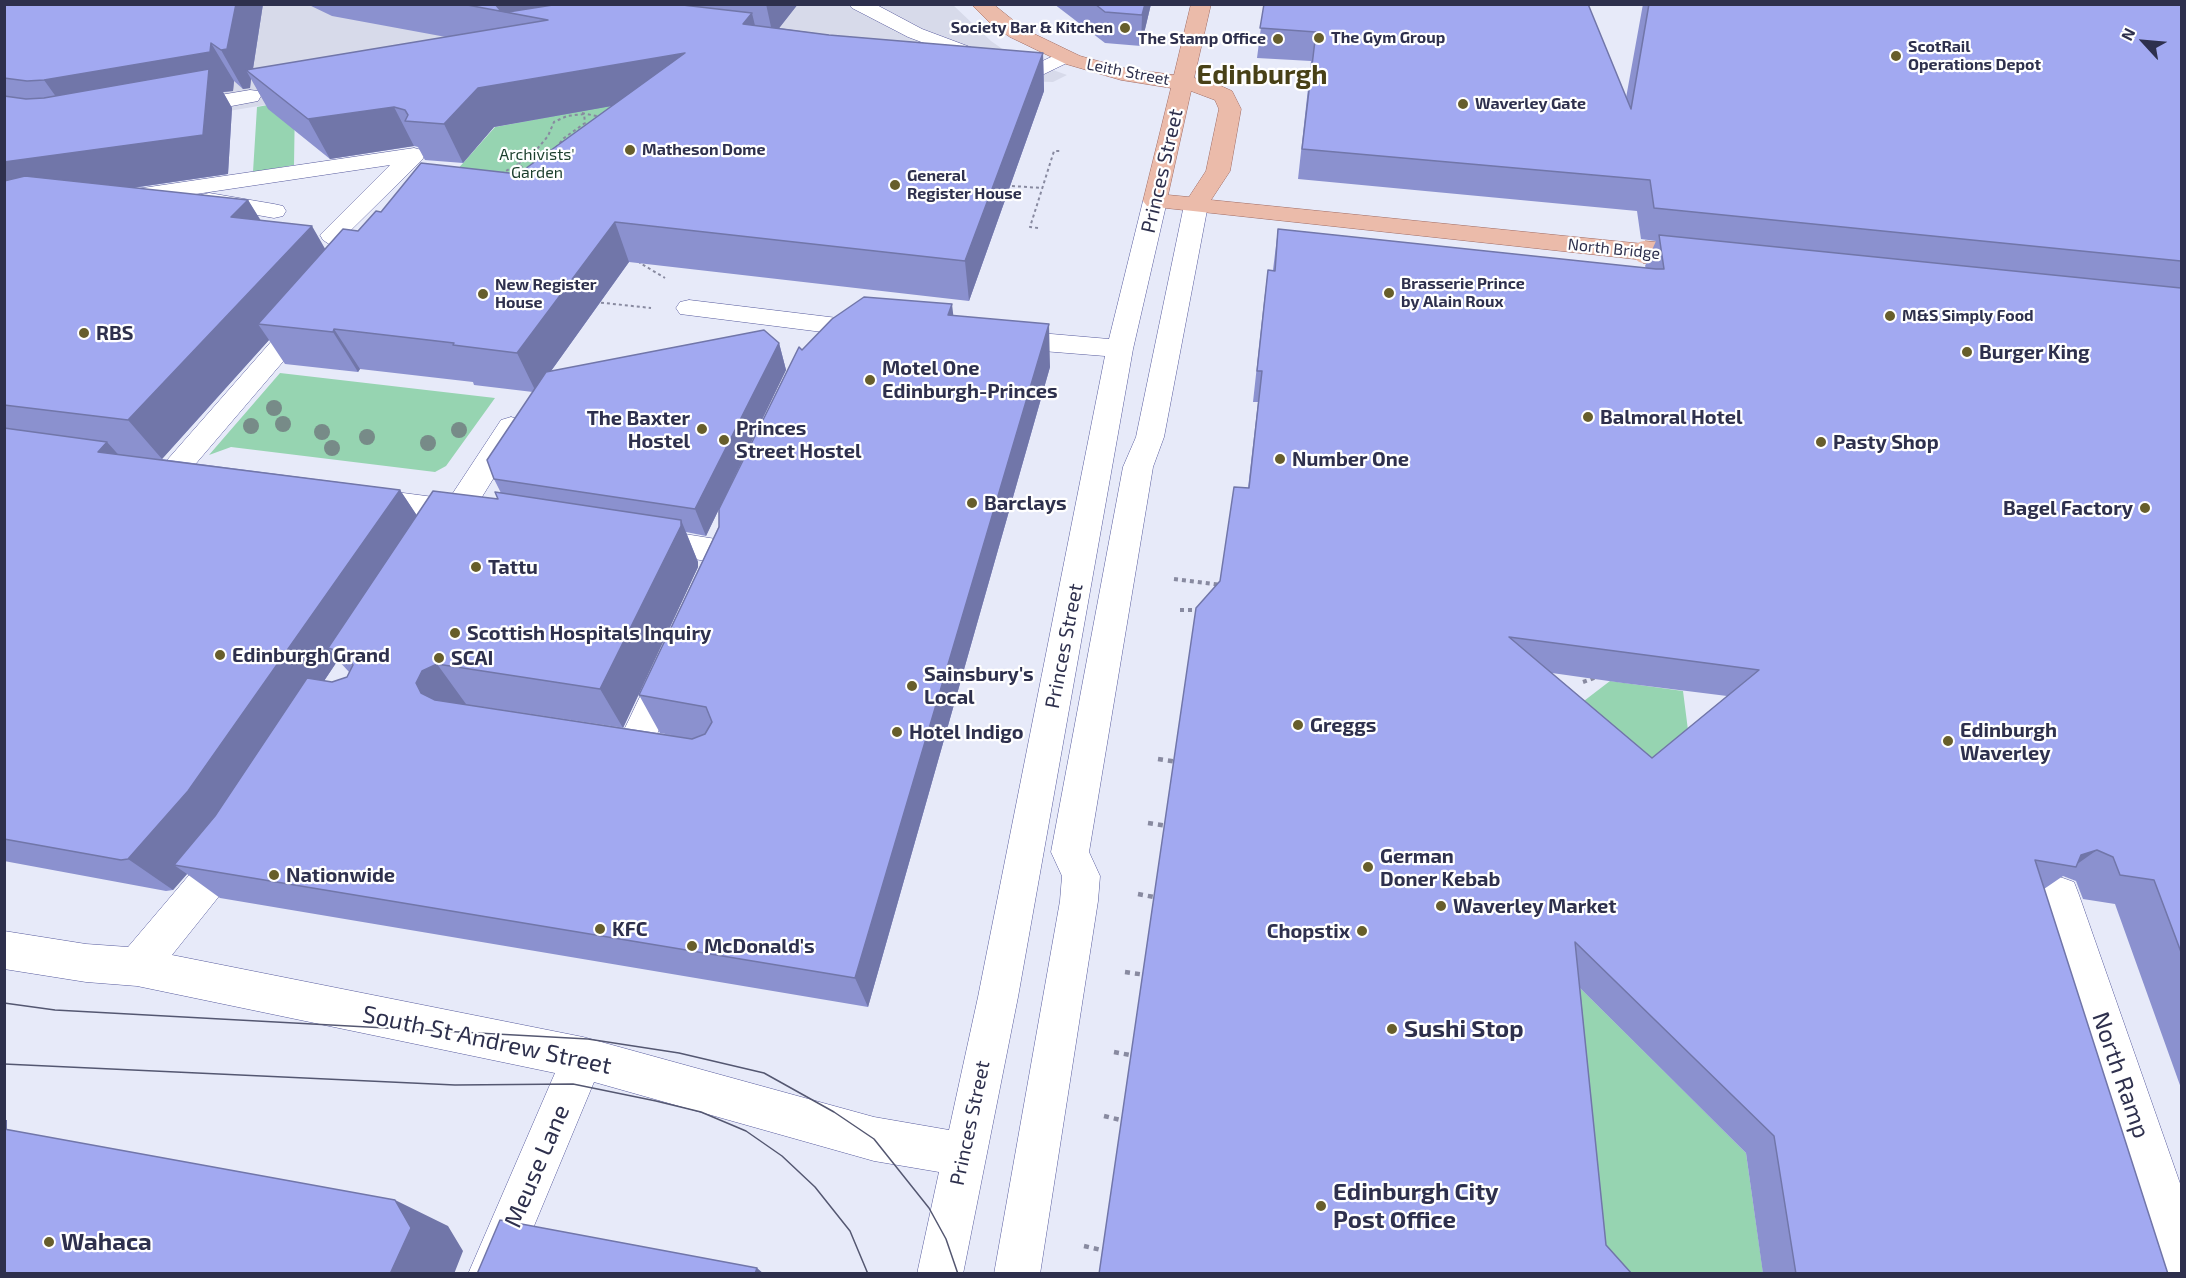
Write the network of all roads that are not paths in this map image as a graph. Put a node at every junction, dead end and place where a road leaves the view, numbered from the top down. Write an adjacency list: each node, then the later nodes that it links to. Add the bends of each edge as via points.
1 (859, 4): 6 (street, via 915,33)
2 (981, 4): 4 (main road, Leith Street, via 1017,33)
3 (1202, 4): 8 (main road)
4 (1064, 57): 6 (street, via 1040,70); 7 (main road, Leith Street)
5 (937, 63): 6 (street)
6 (1011, 70)
7 (1121, 74): 8 (main road, Leith Street); 11 (main road, via 1154,91)
8 (1183, 82): 11 (main road, Princes Street); 15 (main road, Princes Street, via 1215,90 1224,96 1230,109 1218,171)
9 (250, 96): 10 (street)
10 (161, 113)
11 (1176, 114): 14 (main road, Princes Street)
12 (166, 193): 13 (street); 16 (street); 23 (street, via 414,155 332,236 362,255 160,472)
13 (109, 200)
14 (1155, 201): 15 (main road, North Bridge); 20 (street, Princes Street)
15 (1196, 205): 17 (main road, North Bridge, bridge); 41 (street, Princes Street, via 1150,437 1138,467 1070,852 1081,876 1078,901)
16 (274, 211)
17 (1714, 259)
18 (689, 308): 21 (street, via 865,328 825,337)
19 (982, 338): 20 (street)
20 (1120, 349): 37 (street, Princes Street, via 1000,987)
21 (811, 352)
22 (514, 423): 25 (street)
23 (205, 478)
24 (343, 496): 25 (street)
25 (457, 511): 26 (street); 28 (street)
26 (493, 517)
27 (622, 537): 29 (street)
28 (431, 551)
29 (718, 553)
30 (678, 650): 31 (street, via 649,750)
31 (579, 739)
32 (249, 828): 35 (street)
33 (2060, 895): 38 (street, North Ramp)
34 (4, 950): 35 (street, South St Andrew Street)
35 (137, 967): 36 (street, South St Andrew Street)
36 (583, 1058): 37 (street, South St Andrew Street, via 874,1139); 39 (street, Meuse Lane)
37 (963, 1154): 40 (street, Princes Street)
38 (2181, 1256)
39 (491, 1274)
40 (940, 1274)
41 (1017, 1274)

